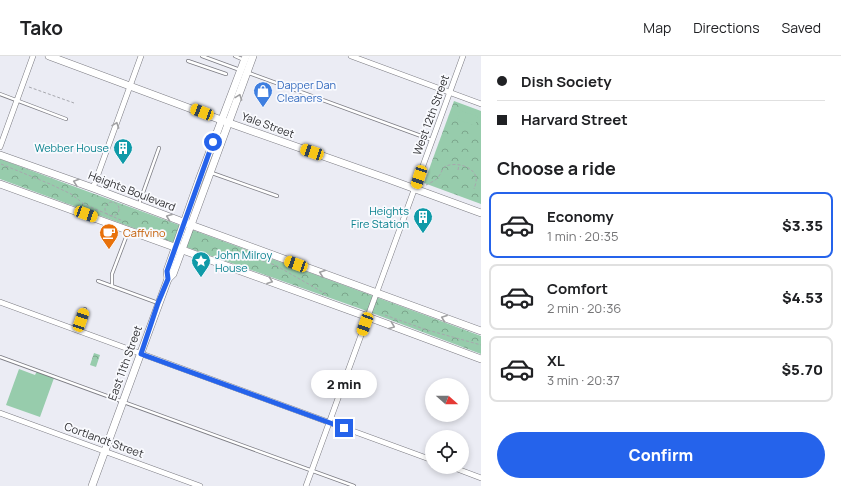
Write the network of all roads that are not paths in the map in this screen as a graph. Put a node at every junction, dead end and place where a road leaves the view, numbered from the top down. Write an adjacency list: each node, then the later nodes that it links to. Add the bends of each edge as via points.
1 (33, 56): 16 (street)
2 (49, 56): 13 (main road, Yale Street)
3 (141, 56): 13 (street)
4 (202, 56): 11 (lane)
5 (236, 56): 9 (lane)
6 (253, 56): 11 (main road)
7 (352, 56): 14 (street)
8 (463, 56): 14 (street, West 12th Street)
9 (245, 58): 11 (main road)
10 (188, 61): 12 (lane)
11 (244, 71): 19 (main road); 20 (main road, one-way to 11); 21 (lane)
12 (226, 74)
13 (130, 86): 19 (main road, Yale Street); 27 (street, one-way to 13)
14 (450, 93): 17 (street); 21 (street, West 12th Street)
15 (0, 94): 16 (lane)
16 (17, 100): 18 (lane); 22 (street)
17 (481, 104)
18 (66, 119)
19 (222, 119): 20 (main road, Yale Street); 32 (main road)
20 (230, 122): 25 (main road); 28 (main road, Yale Street)
21 (432, 140): 28 (street, West 12th Street)
22 (0, 147)
23 (159, 148): 30 (lane)
24 (0, 155): 27 (main road, Heights Boulevard, one-way to 24)
25 (210, 172): 29 (lane); 32 (main road)
26 (0, 184): 33 (main road)
27 (93, 188): 30 (main road, Heights Boulevard)
28 (415, 188): 31 (main road, Yale Street); 37 (street, West 12th Street)
29 (277, 196)
30 (138, 205): 32 (main road, Heights Boulevard, one-way to 30)
31 (481, 213)
32 (187, 224): 34 (main road, East 11th Street); 37 (main road, Heights Boulevard, one-way to 32)
33 (129, 230): 34 (main road); 36 (lane, via 112,274)
34 (179, 248): 39 (main road, East 11th Street, via 167,271 168,279); 41 (main road, one-way to 41)
35 (98, 281): 36 (lane)
36 (112, 286): 39 (lane)
37 (376, 293): 41 (street, West 12th Street); 43 (main road, Heights Boulevard, one-way to 37)
38 (0, 302): 42 (street)
39 (158, 303): 44 (main road, East 11th Street)
40 (85, 309): 42 (lane)
41 (368, 316): 46 (main road, one-way to 46); 49 (street, West 12th Street)
42 (78, 331): 44 (street)
43 (481, 331)
44 (141, 354): 47 (main road, East 11th Street); 49 (street)
45 (0, 357): 47 (lane)
46 (481, 359)
47 (123, 402): 50 (main road, East 11th Street); 52 (lane)
48 (0, 413): 50 (street, Cortlandt Street)
49 (329, 422): 51 (street); 52 (street, West 12th Street)
50 (105, 451): 55 (main road, East 11th Street); 56 (street, Cortlandt Street)
51 (425, 457)
52 (312, 471): 57 (street, West 12th Street); 58 (lane)
53 (469, 473): 54 (street)
54 (481, 478)
55 (92, 486)
56 (200, 486)
57 (306, 486)
58 (354, 486)

